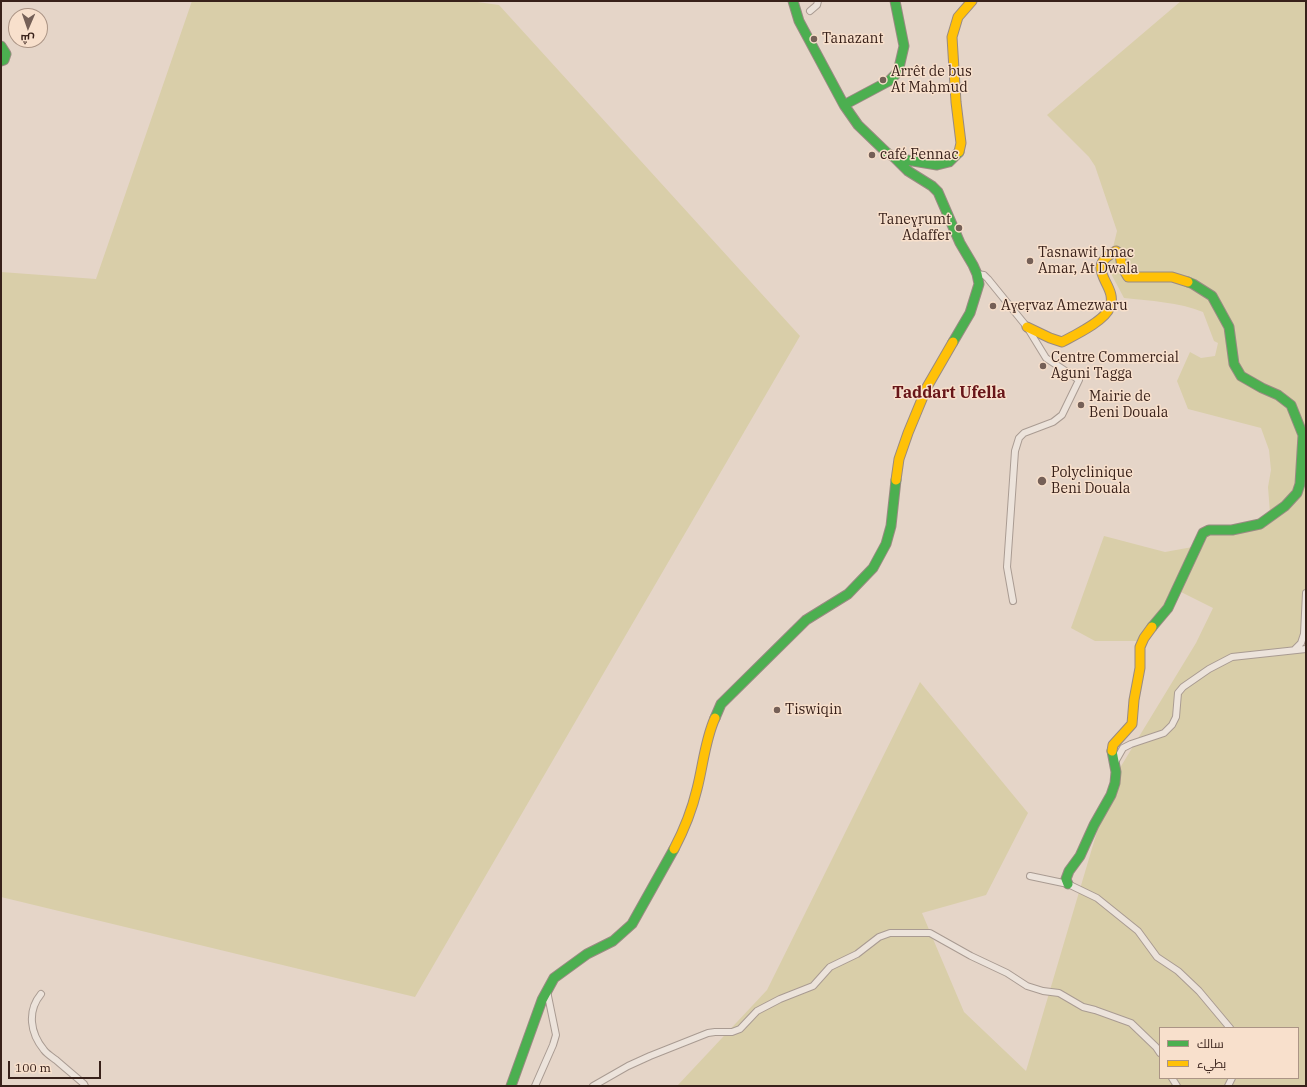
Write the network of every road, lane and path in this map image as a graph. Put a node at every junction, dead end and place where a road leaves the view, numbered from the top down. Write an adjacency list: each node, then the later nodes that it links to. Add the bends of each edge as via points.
1 (793, 1): 8 (main road, via 799,21)
2 (818, 1): 5 (street)
3 (895, 1): 8 (main road, via 904,46 898,72 889,81)
4 (972, 1): 9 (main road, via 958,17 952,37 961,143 959,152 949,162 937,165)
5 (810, 11)
6 (1, 46): 7 (main road, via 6,54)
7 (1, 61)
8 (844, 105): 9 (main road, via 858,125)
9 (895, 158): 10 (main road, via 908,172 938,192 957,237)
10 (977, 274): 11 (street, via 988,278); 19 (main road, via 978,284 970,313 927,387 908,433 899,459 891,526 886,544 874,568 848,594 806,620 721,704 713,722 688,820 632,924 613,941 587,954 554,978)
11 (1027, 327): 13 (street, via 1046,358 1079,380 1062,414 1054,422 1024,433 1014,451 1007,567); 16 (main road, via 1062,342 1104,316 1110,307 1111,296 1101,273 1101,261 1106,255 1116,251 1120,254 1122,267 1128,277 1172,277 1193,284 1212,296 1229,327 1234,364 1241,376 1278,395 1291,405 1303,435 1300,484 1297,493 1285,506 1260,524 1232,530 1209,530 1200,538 1168,608 1140,647 1140,668 1132,724 1113,745)
12 (1306, 593): 15 (street, via 1304,634 1301,643)
13 (1013, 601)
14 (1306, 649): 15 (street)
15 (1294, 650): 16 (street, via 1232,658 1209,669 1178,693 1176,717 1164,733 1123,748)
16 (1114, 764): 18 (main road, via 1115,783 1111,795 1080,856 1069,871 1066,879)
17 (1030, 876): 18 (street)
18 (1068, 884): 21 (street, via 1097,898 1138,932 1157,957 1178,971)
19 (547, 989): 24 (main road); 25 (street, via 556,1035)
20 (41, 994): 23 (street, via 36,1000 32,1015 32,1026 38,1039 44,1050)
21 (1229, 1027)
22 (1159, 1052): 26 (street, via 1131,1023 1084,1007 1059,994 1027,986 930,933 890,933 879,937 857,954 830,967 813,986 757,1010 740,1029 708,1033 628,1066)
23 (85, 1086)
24 (511, 1086)
25 (535, 1086)
26 (593, 1086)

